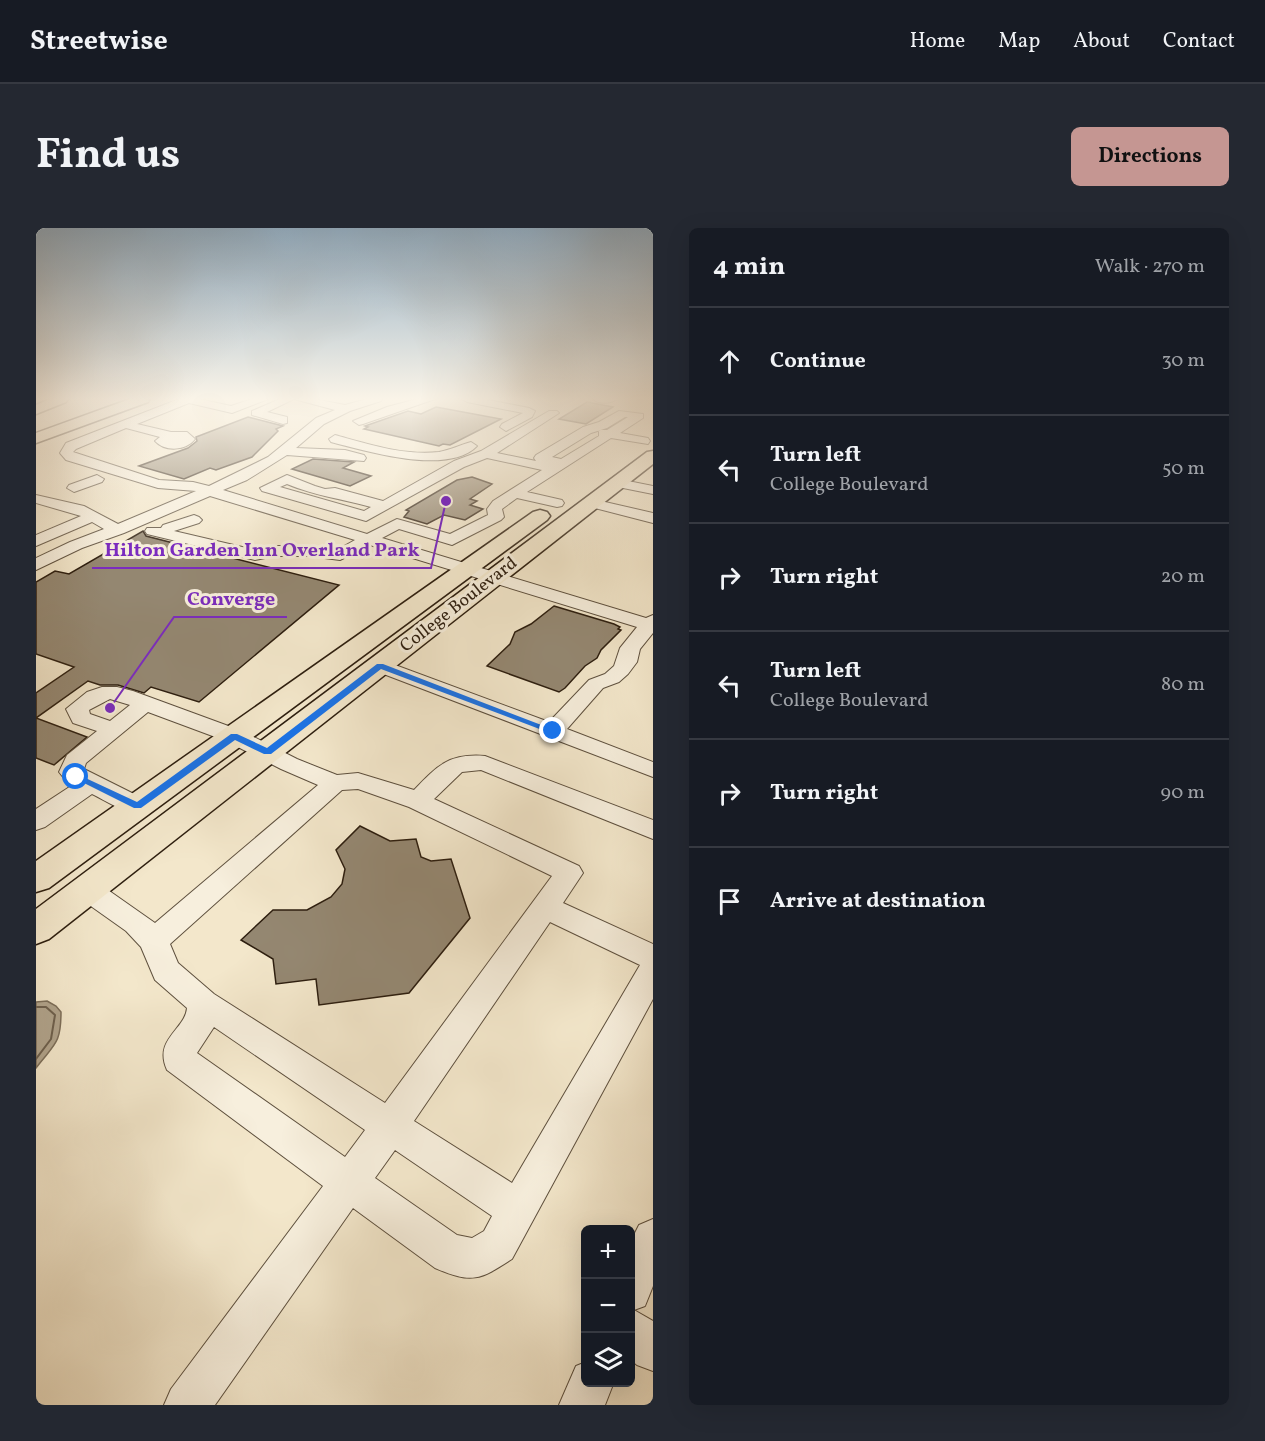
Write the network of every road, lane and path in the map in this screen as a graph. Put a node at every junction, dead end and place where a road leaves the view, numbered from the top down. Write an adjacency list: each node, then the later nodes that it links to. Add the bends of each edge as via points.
1 (69, 454): 13 (street)
2 (281, 454): 18 (street)
3 (344, 454): 14 (street)
4 (411, 454): 5 (street)
5 (443, 454)
6 (474, 454): 14 (street)
7 (511, 454): 12 (street)
8 (548, 454): 12 (street, via 541,458)
9 (578, 454): 12 (street)
10 (634, 454): 23 (main road, College Boulevard)
11 (642, 454): 15 (main road, College Boulevard)
12 (558, 466): 20 (street)
13 (117, 471): 16 (street); 18 (street, via 158,484)
14 (435, 477): 25 (street)
15 (618, 483): 17 (street); 24 (main road, College Boulevard)
16 (74, 488)
17 (653, 490)
18 (209, 491): 26 (street); 30 (street)
19 (330, 492): 22 (street); 22 (street, via 333,488 287,479 267,488); 25 (street)
20 (514, 493): 23 (street); 31 (street, via 494,509 495,517 452,540 397,524)
21 (36, 499): 27 (street, via 79,509)
22 (310, 500): 25 (street, via 366,516); 26 (street)
23 (557, 503): 35 (main road, College Boulevard)
24 (592, 503): 28 (street); 36 (main road, College Boulevard)
25 (385, 506)
26 (283, 514): 31 (street)
27 (94, 518): 30 (street); 32 (street, via 73,523)
28 (653, 518)
29 (194, 520): 30 (street)
30 (136, 531): 31 (street, via 255,555 309,551 340,555); 33 (street)
31 (370, 540): 35 (street)
32 (36, 542)
33 (68, 549): 34 (street); 37 (street, via 73,557 69,562)
34 (36, 565)
35 (467, 568): 36 (street); 43 (main road, College Boulevard)
36 (495, 577): 38 (street); 39 (main road, College Boulevard)
37 (36, 580)
38 (651, 623): 42 (street, via 630,648 621,670 596,684)
39 (380, 666): 42 (street); 44 (main road, College Boulevard)
40 (145, 704): 41 (street); 41 (street, via 110,691 96,695 77,709 81,718); 43 (street)
41 (113, 729): 47 (street, via 72,766 76,777)
42 (553, 731): 45 (street)
43 (234, 736): 44 (street); 49 (main road, College Boulevard)
44 (267, 752): 46 (street); 53 (main road, College Boulevard)
45 (653, 770)
46 (335, 783): 48 (street, via 368,783); 56 (street)
47 (90, 784): 49 (street); 50 (street)
48 (418, 801): 51 (street, via 453,765 469,760); 54 (street, via 569,873)
49 (137, 806): 52 (main road, College Boulevard)
50 (36, 820)
51 (653, 830)
52 (36, 879)
53 (88, 890): 55 (main road, College Boulevard); 56 (street, via 136,923)
54 (545, 907): 57 (street); 60 (street)
55 (36, 930)
56 (154, 941): 59 (street, via 166,971)
57 (653, 957)
58 (653, 969): 62 (street)
59 (203, 1003): 60 (street); 61 (street, via 202,1018 183,1043 179,1059)
60 (390, 1126): 61 (street); 62 (street)
61 (350, 1182): 62 (street, via 449,1254 476,1259 498,1245); 68 (street)
62 (518, 1210)
63 (653, 1239): 64 (street)
64 (635, 1280)
65 (634, 1333): 66 (street)
66 (653, 1349)
67 (590, 1387): 69 (street)
68 (187, 1405)
69 (582, 1405)

